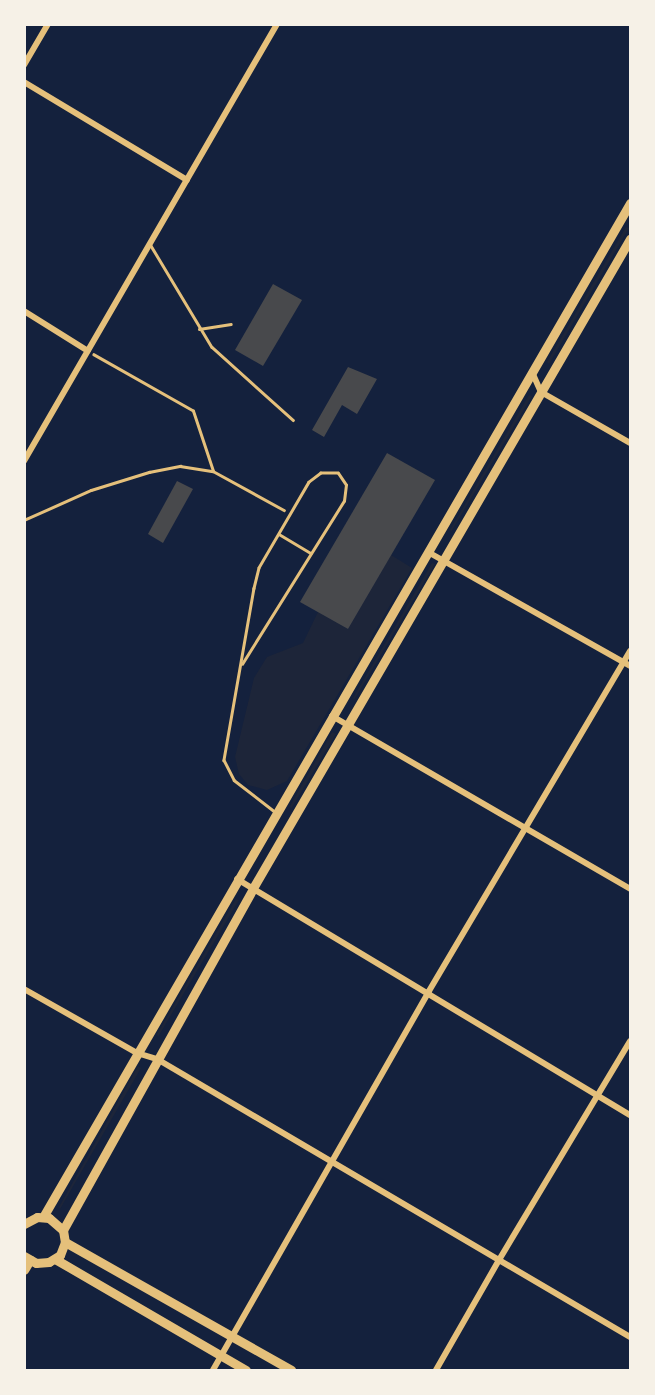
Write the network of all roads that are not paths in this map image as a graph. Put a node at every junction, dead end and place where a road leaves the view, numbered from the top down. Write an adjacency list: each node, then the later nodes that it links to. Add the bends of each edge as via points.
1 (48, 24): 3 (street)
2 (277, 24): 5 (street)
3 (24, 65)
4 (24, 82): 5 (street)
5 (187, 180): 8 (street)
6 (629, 208): 13 (main road)
7 (631, 239): 14 (main road)
8 (150, 244): 11 (lane); 12 (street)
9 (24, 311): 12 (street)
10 (231, 324): 11 (lane)
11 (199, 329): 15 (lane)
12 (88, 351): 17 (street)
13 (532, 372): 14 (street); 19 (main road)
14 (541, 392): 16 (street); 21 (main road)
15 (293, 420)
16 (631, 443)
17 (24, 461)
18 (279, 534): 20 (lane); 20 (lane, via 313,478 330,471 338,473 346,493); 23 (lane, via 259,568)
19 (428, 552): 21 (street); 25 (main road)
20 (311, 553): 23 (lane)
21 (445, 562): 24 (street); 26 (main road)
22 (631, 651): 24 (street)
23 (242, 664): 27 (lane, via 224,760 233,780)
24 (627, 664): 29 (street)
25 (332, 716): 26 (street); 27 (main road)
26 (348, 725): 28 (main road); 29 (street)
27 (276, 813): 28 (lane); 30 (main road)
28 (291, 823): 31 (main road)
29 (524, 828): 32 (street); 34 (street)
30 (237, 879): 31 (street); 36 (main road)
31 (253, 888): 34 (street); 37 (main road)
32 (631, 890)
33 (24, 989): 36 (street)
34 (429, 991): 38 (street); 40 (street)
35 (631, 1041): 38 (street)
36 (137, 1053): 37 (street); 41 (main road)
37 (157, 1059): 40 (street); 43 (main road)
38 (599, 1097): 39 (street); 47 (street)
39 (631, 1115)
40 (334, 1163): 47 (street); 49 (street)
41 (43, 1217): 42 (main road); 43 (main road)
42 (26, 1220)
43 (62, 1230): 44 (main road)
44 (65, 1242): 46 (main road); 49 (main road)
45 (27, 1258): 46 (main road, via 42,1263); 48 (main road)
46 (55, 1259): 51 (main road)
47 (499, 1260): 50 (street); 55 (street)
48 (24, 1270)
49 (233, 1337): 51 (street); 54 (main road)
50 (631, 1337)
51 (222, 1356): 52 (street); 53 (main road)
52 (213, 1370)
53 (246, 1370)
54 (291, 1370)
55 (436, 1370)

